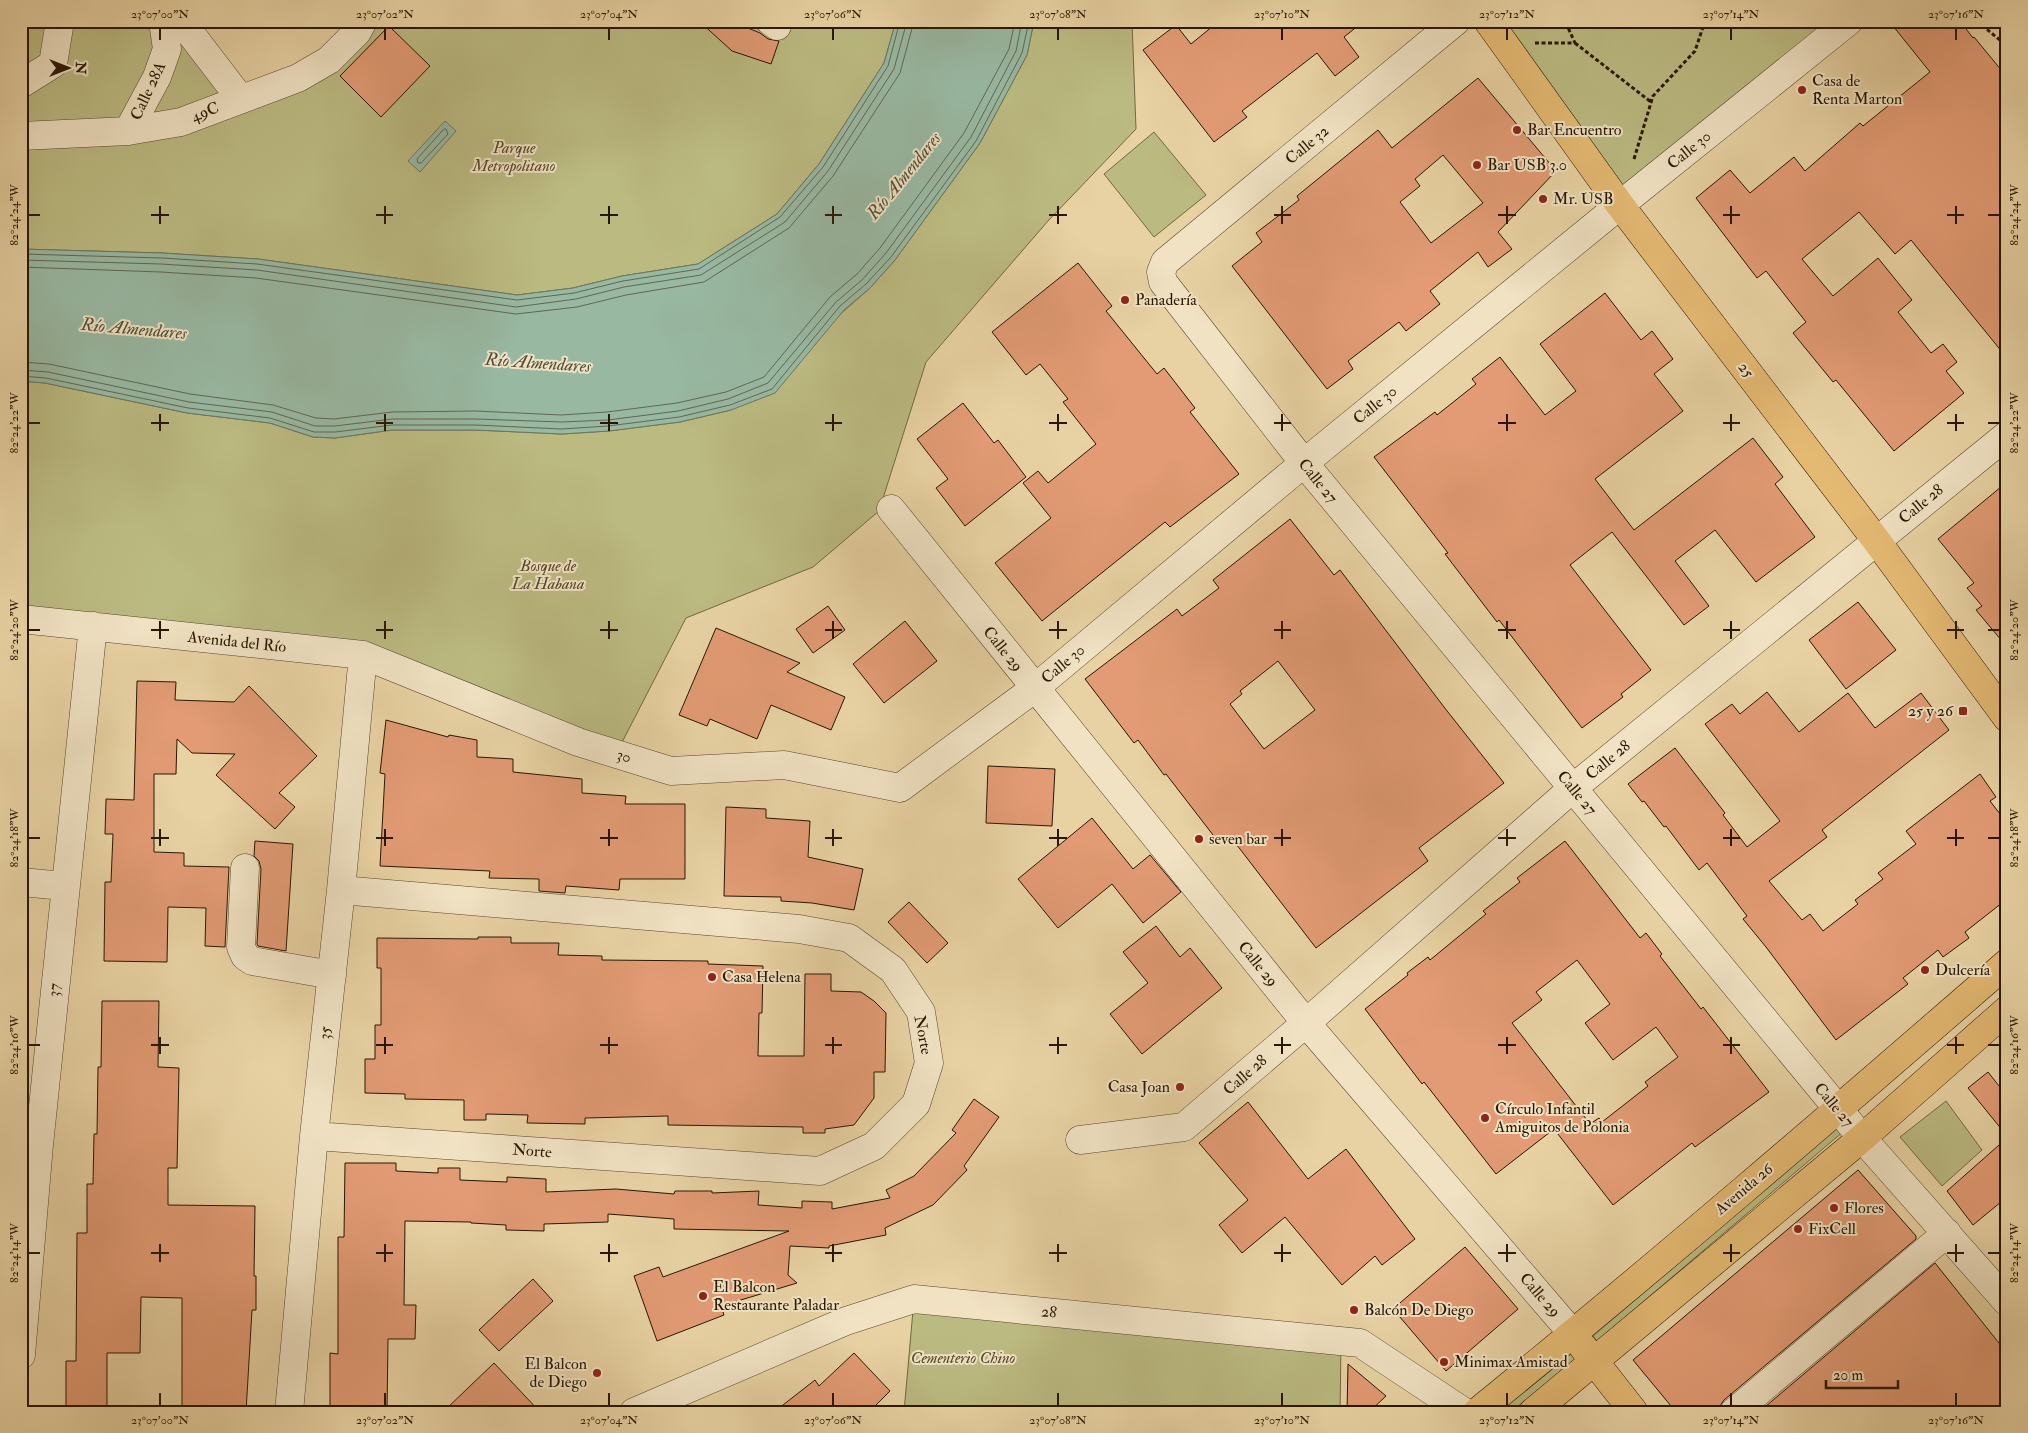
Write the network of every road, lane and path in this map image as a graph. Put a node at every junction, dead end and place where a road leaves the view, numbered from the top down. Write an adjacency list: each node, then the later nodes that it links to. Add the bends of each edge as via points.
1 (60, 21): 13 (street, via 53,64)
2 (163, 21): 16 (street, Calle 28A, via 167,49)
3 (181, 21): 14 (street)
4 (363, 21): 14 (street, 49C, via 357,32 329,60 298,78)
5 (1456, 21): 20 (street, Calle 32, via 1165,262)
6 (1565, 21): 11 (path)
7 (1705, 21): 15 (path, via 1695,52 1653,96)
8 (1850, 21): 19 (street, Calle 30)
9 (1978, 21): 12 (path)
10 (1495, 32): 11 (path); 19 (main road, 25)
11 (1576, 43): 15 (path)
12 (2007, 46)
13 (21, 84)
14 (240, 98): 16 (street, 49C, via 181,122)
15 (1652, 102): 18 (path)
16 (128, 132): 17 (street, 49C)
17 (21, 136)
18 (1631, 168)
19 (1620, 205): 22 (street, Calle 30); 24 (main road, 25)
20 (1161, 272): 22 (street, Calle 27, via 1163,282)
21 (2007, 435): 24 (street, Calle 28)
22 (1304, 463): 28 (street, Calle 30); 31 (street, Calle 27)
23 (891, 509): 28 (street, Calle 29)
24 (1876, 540): 29 (main road, 25); 31 (street, Calle 28)
25 (21, 619): 26 (street, Avenida del Río)
26 (93, 626): 27 (street, Avenida del Río); 34 (street, 37)
27 (363, 655): 30 (street, 30, via 578,742 671,771 784,765); 35 (street, 35)
28 (1035, 688): 30 (street, Calle 30); 39 (street, Calle 29)
29 (2007, 718)
30 (900, 788)
31 (1573, 788): 39 (street, Calle 28); 40 (street, Calle 27)
32 (245, 868): 37 (street, via 241,947 245,956 252,961)
33 (21, 882): 34 (street)
34 (64, 886): 44 (street, 37)
35 (341, 890): 37 (street, 35); 41 (street, Norte, via 798,929 850,938 893,970 921,1012 929,1063 916,1104 874,1146 820,1172)
36 (2007, 963): 40 (main road, Avenida 26)
37 (332, 975): 41 (street, 35)
38 (2007, 1010): 42 (main road)
39 (1306, 1023): 43 (street, Calle 28, via 1184,1127); 47 (street, Calle 29)
40 (1838, 1110): 42 (street, Calle 27); 47 (main road, Avenida 26)
41 (314, 1136): 50 (street, 35)
42 (1862, 1138): 45 (street, Calle 27); 49 (main road)
43 (1080, 1140)
44 (30, 1144): 48 (street, 37)
45 (1947, 1234): 46 (street, Calle 27); 56 (street)
46 (2007, 1302)
47 (1573, 1334): 49 (main road, Calle 29); 53 (main road, Avenida 26)
48 (21, 1354)
49 (1595, 1362): 54 (main road); 55 (main road, Calle 29)
50 (289, 1412)
51 (634, 1412): 52 (street, 28, via 846,1321 914,1299 1360,1343)
52 (1464, 1412)
53 (1477, 1412)
54 (1533, 1412)
55 (1634, 1412)
56 (1734, 1412)

